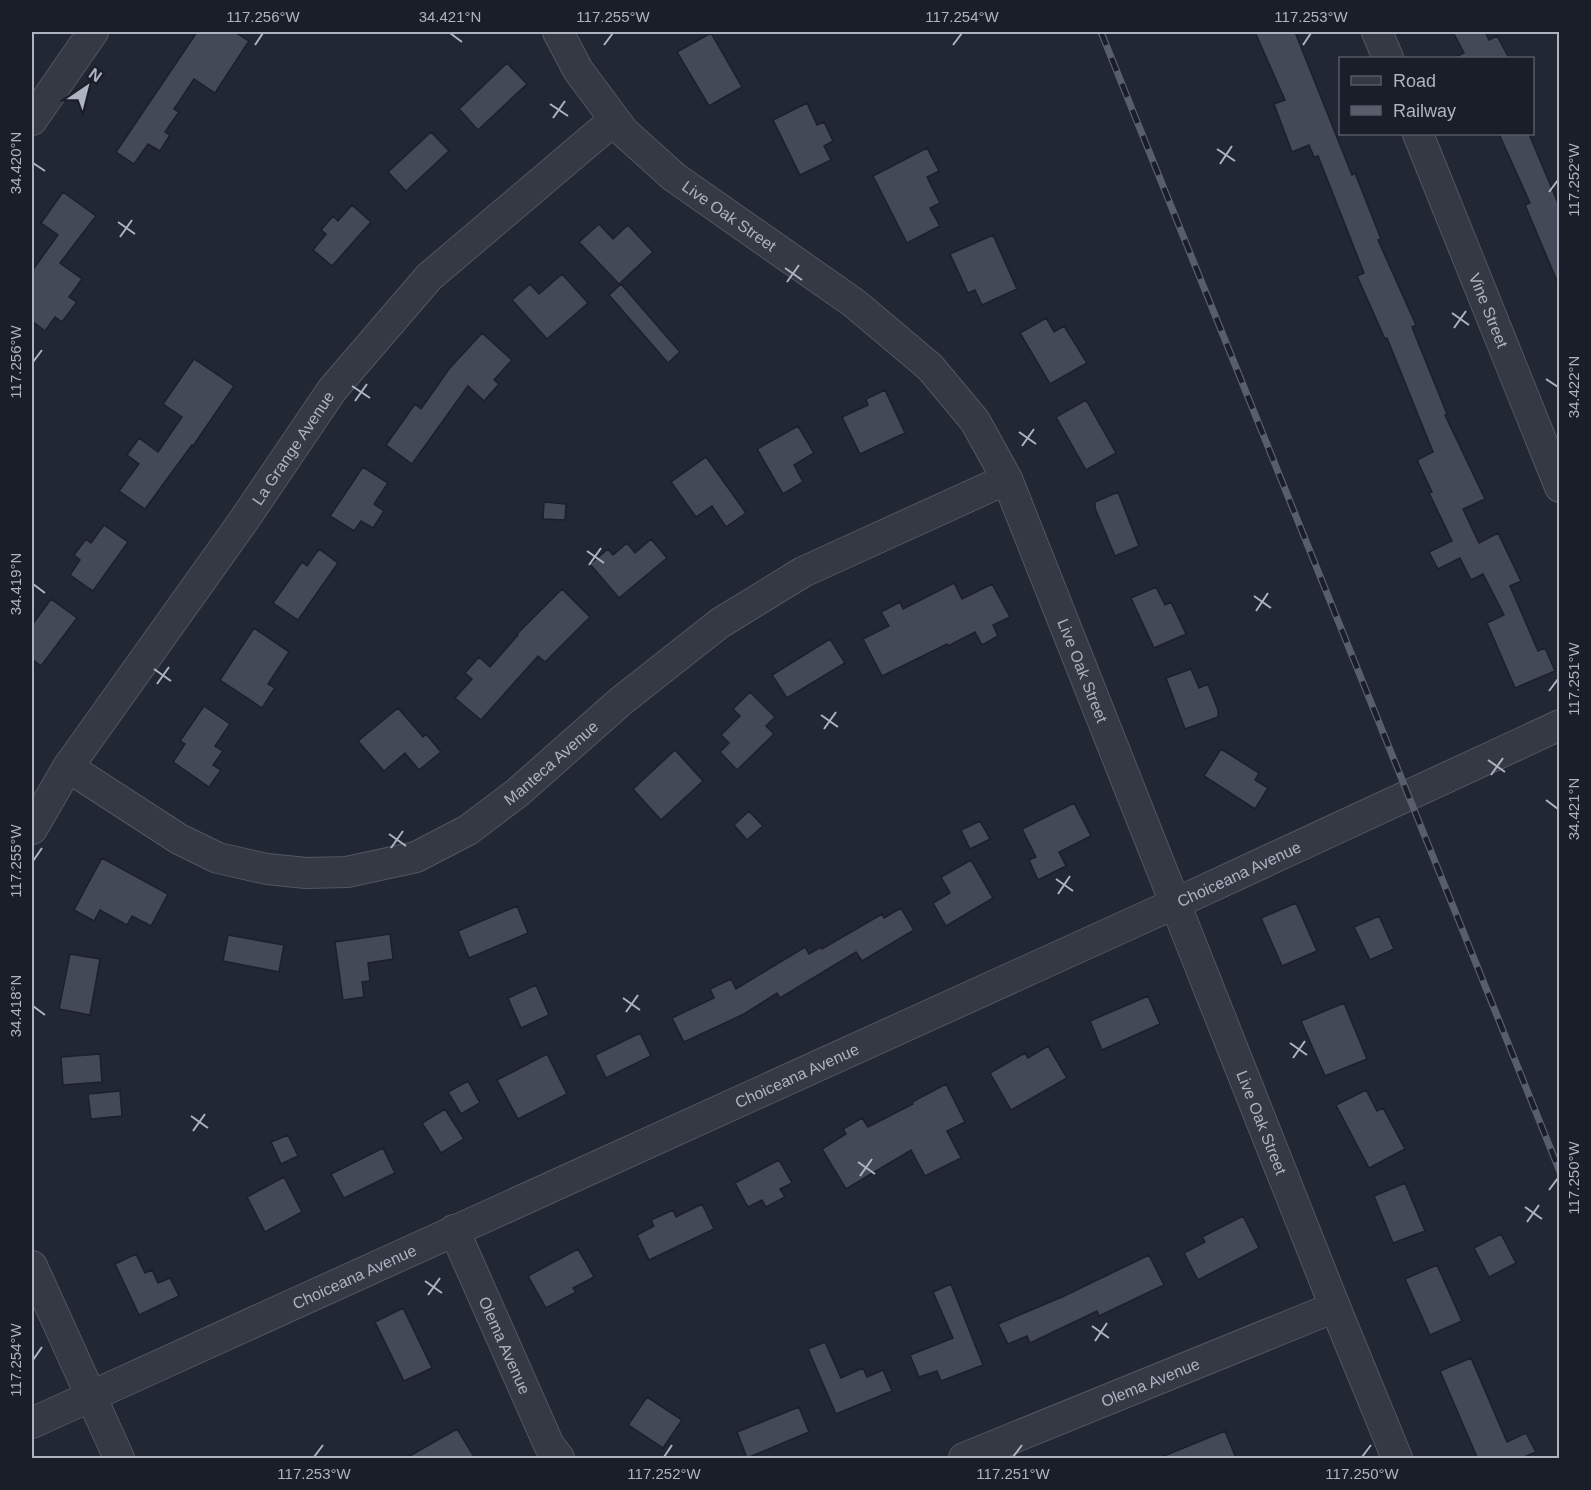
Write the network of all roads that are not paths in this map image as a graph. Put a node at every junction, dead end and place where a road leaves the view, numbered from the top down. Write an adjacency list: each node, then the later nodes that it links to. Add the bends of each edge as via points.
1 (93, 32): 5 (street)
2 (558, 32): 6 (street, Live Oak Street, via 578,70)
3 (1377, 32): 4 (street)
4 (1388, 57)
5 (32, 120)
6 (614, 120): 8 (street, Live Oak Street, via 674,177 854,303 930,367 975,421); 11 (street, La Grange Avenue, via 429,277 332,390)
7 (1418, 135): 9 (street, Vine Street)
8 (1007, 479): 11 (street, Manteca Avenue, via 803,572 720,623 621,701 517,793 468,830 416,857 347,872 306,873 218,858 179,839); 13 (street, Live Oak Street)
9 (1560, 487)
10 (1560, 725): 13 (street, Choiceana Avenue)
11 (68, 767): 12 (street, La Grange Avenue)
12 (32, 830)
13 (1176, 903): 14 (street, Choiceana Avenue); 16 (street, Live Oak Street)
14 (454, 1230): 17 (street, Choiceana Avenue); 20 (street, Olema Avenue, via 549,1445)
15 (32, 1266): 17 (street)
16 (1335, 1307): 21 (street, Olema Avenue); 22 (street, Live Oak Street)
17 (90, 1396): 18 (street, Choiceana Avenue); 19 (street)
18 (32, 1423)
19 (119, 1458)
20 (559, 1458)
21 (964, 1458)
22 (1397, 1458)

